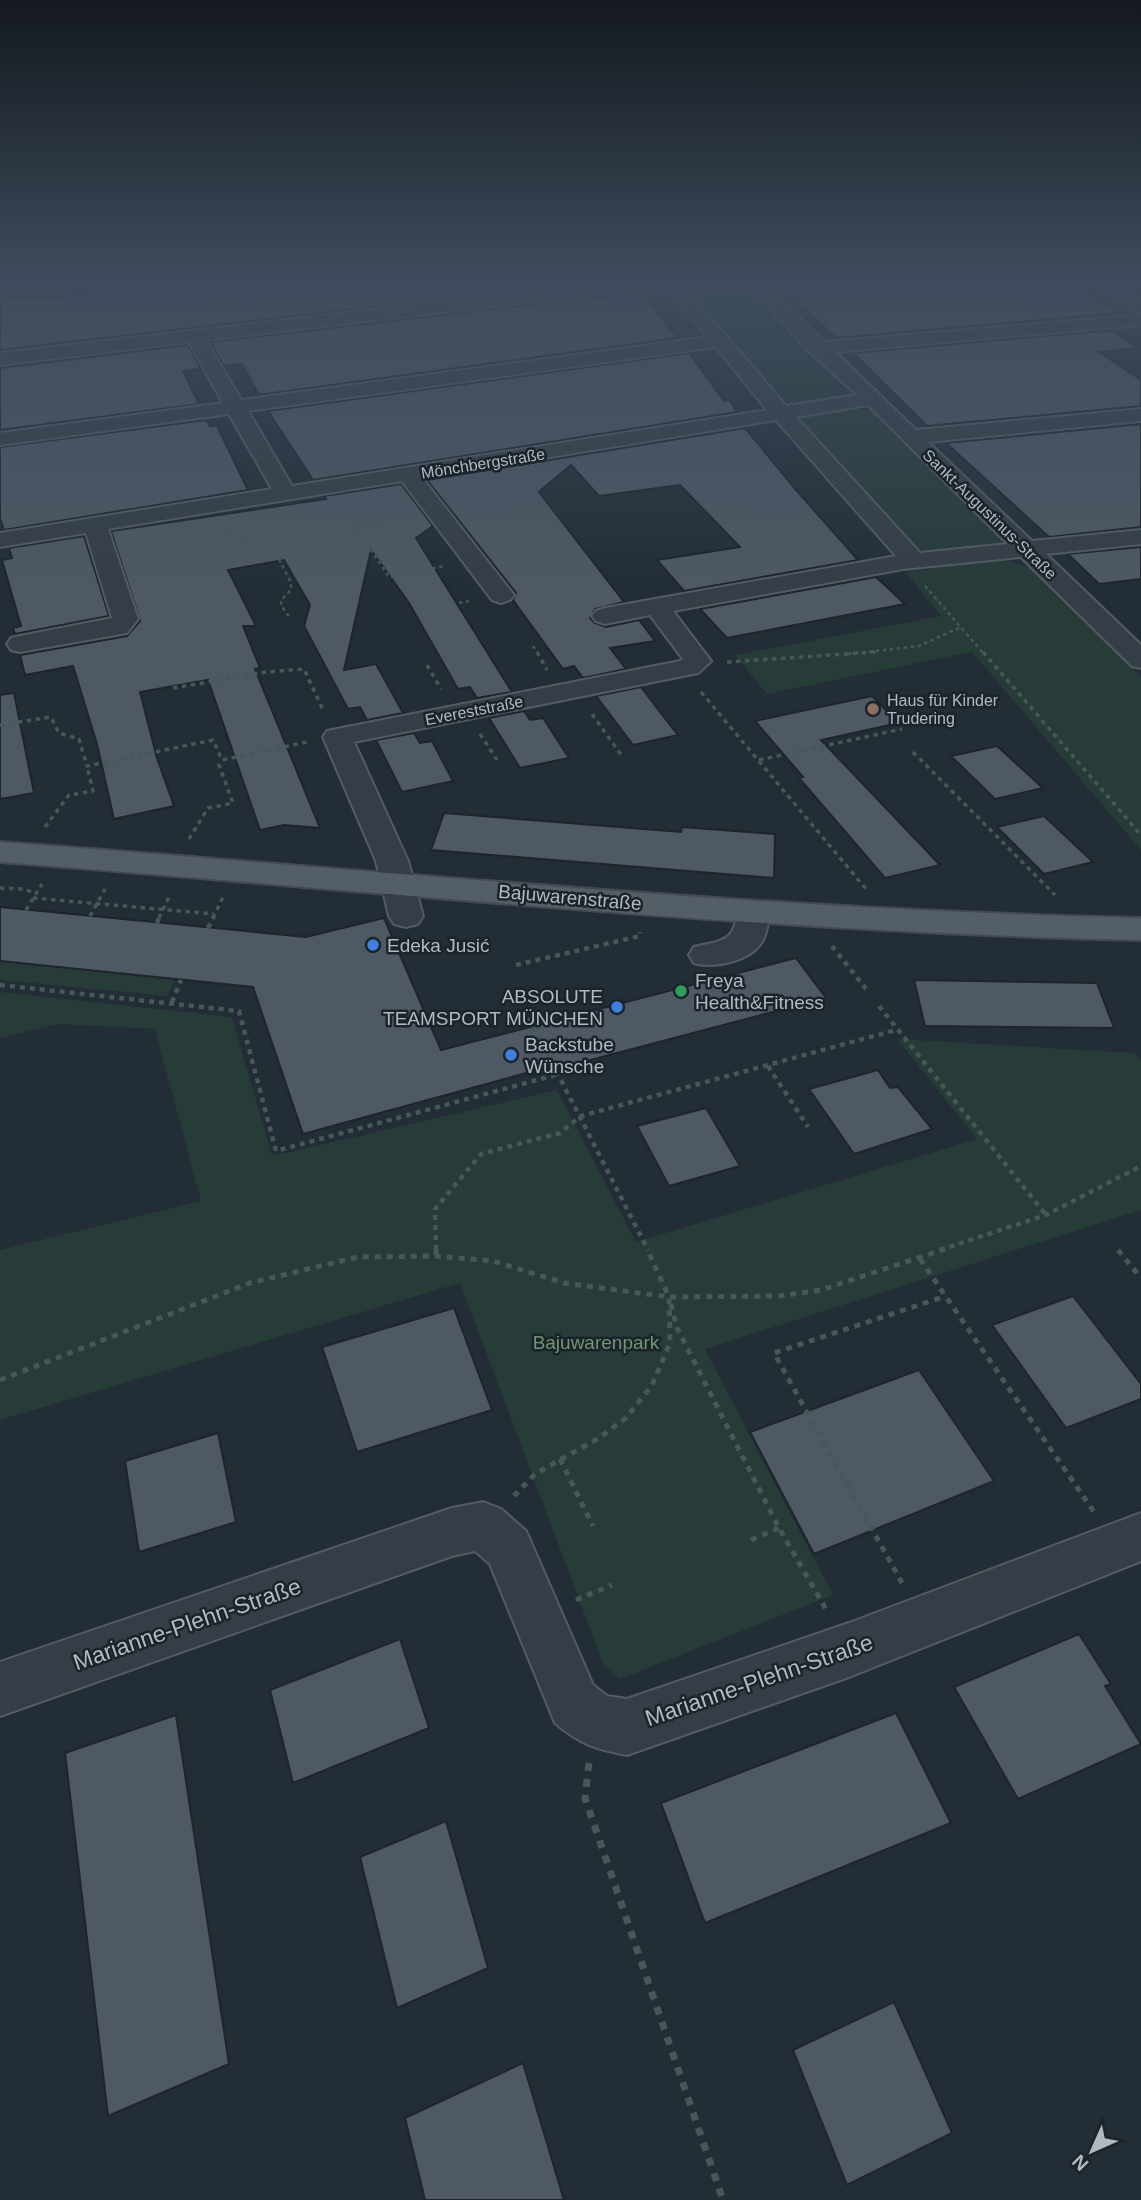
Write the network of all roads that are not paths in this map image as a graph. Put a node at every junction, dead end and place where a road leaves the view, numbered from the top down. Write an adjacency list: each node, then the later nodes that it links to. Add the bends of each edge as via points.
1 (221, 382): 6 (street)
2 (422, 382): 6 (street)
3 (754, 382): 7 (street)
4 (852, 382): 5 (street, Sankt-Augustinus-Straße)
5 (870, 399): 7 (street, Mönchbergstraße); 9 (street, Sankt-Augustinus-Straße)
6 (236, 407): 10 (street); 12 (street)
7 (781, 413): 12 (street, Mönchbergstraße); 17 (street)
8 (1141, 415): 9 (street)
9 (910, 437): 16 (street, Sankt-Augustinus-Straße)
10 (0, 439)
11 (413, 481): 18 (street, Mönchbergstraße)
12 (286, 495): 13 (street, Mönchbergstraße)
13 (95, 526): 15 (street, Mönchbergstraße); 21 (street, via 125,619 118,627)
14 (1141, 537): 16 (street)
15 (0, 540)
16 (1027, 550): 17 (street); 22 (street, Sankt-Augustinus-Straße)
17 (908, 562): 19 (street)
18 (501, 595)
19 (657, 607): 20 (street); 24 (street, Evereststraße, via 698,674 688,667 337,737 393,861)
20 (605, 616)
21 (20, 643)
22 (1141, 660)
23 (0, 852): 24 (main road, Bajuwarenstraße)
24 (397, 883): 25 (main road, Bajuwarenstraße); 26 (street)
25 (753, 913): 27 (main road, Bajuwarenstraße, via 1028,928); 28 (street, via 748,937 733,949)
26 (406, 916)
27 (1141, 929)
28 (706, 955)
29 (1129, 1541): 30 (street, Marianne-Plehn-Straße, via 849,1650 626,1727 594,1721 574,1704 508,1548 483,1526 452,1532)
30 (0, 1689)

